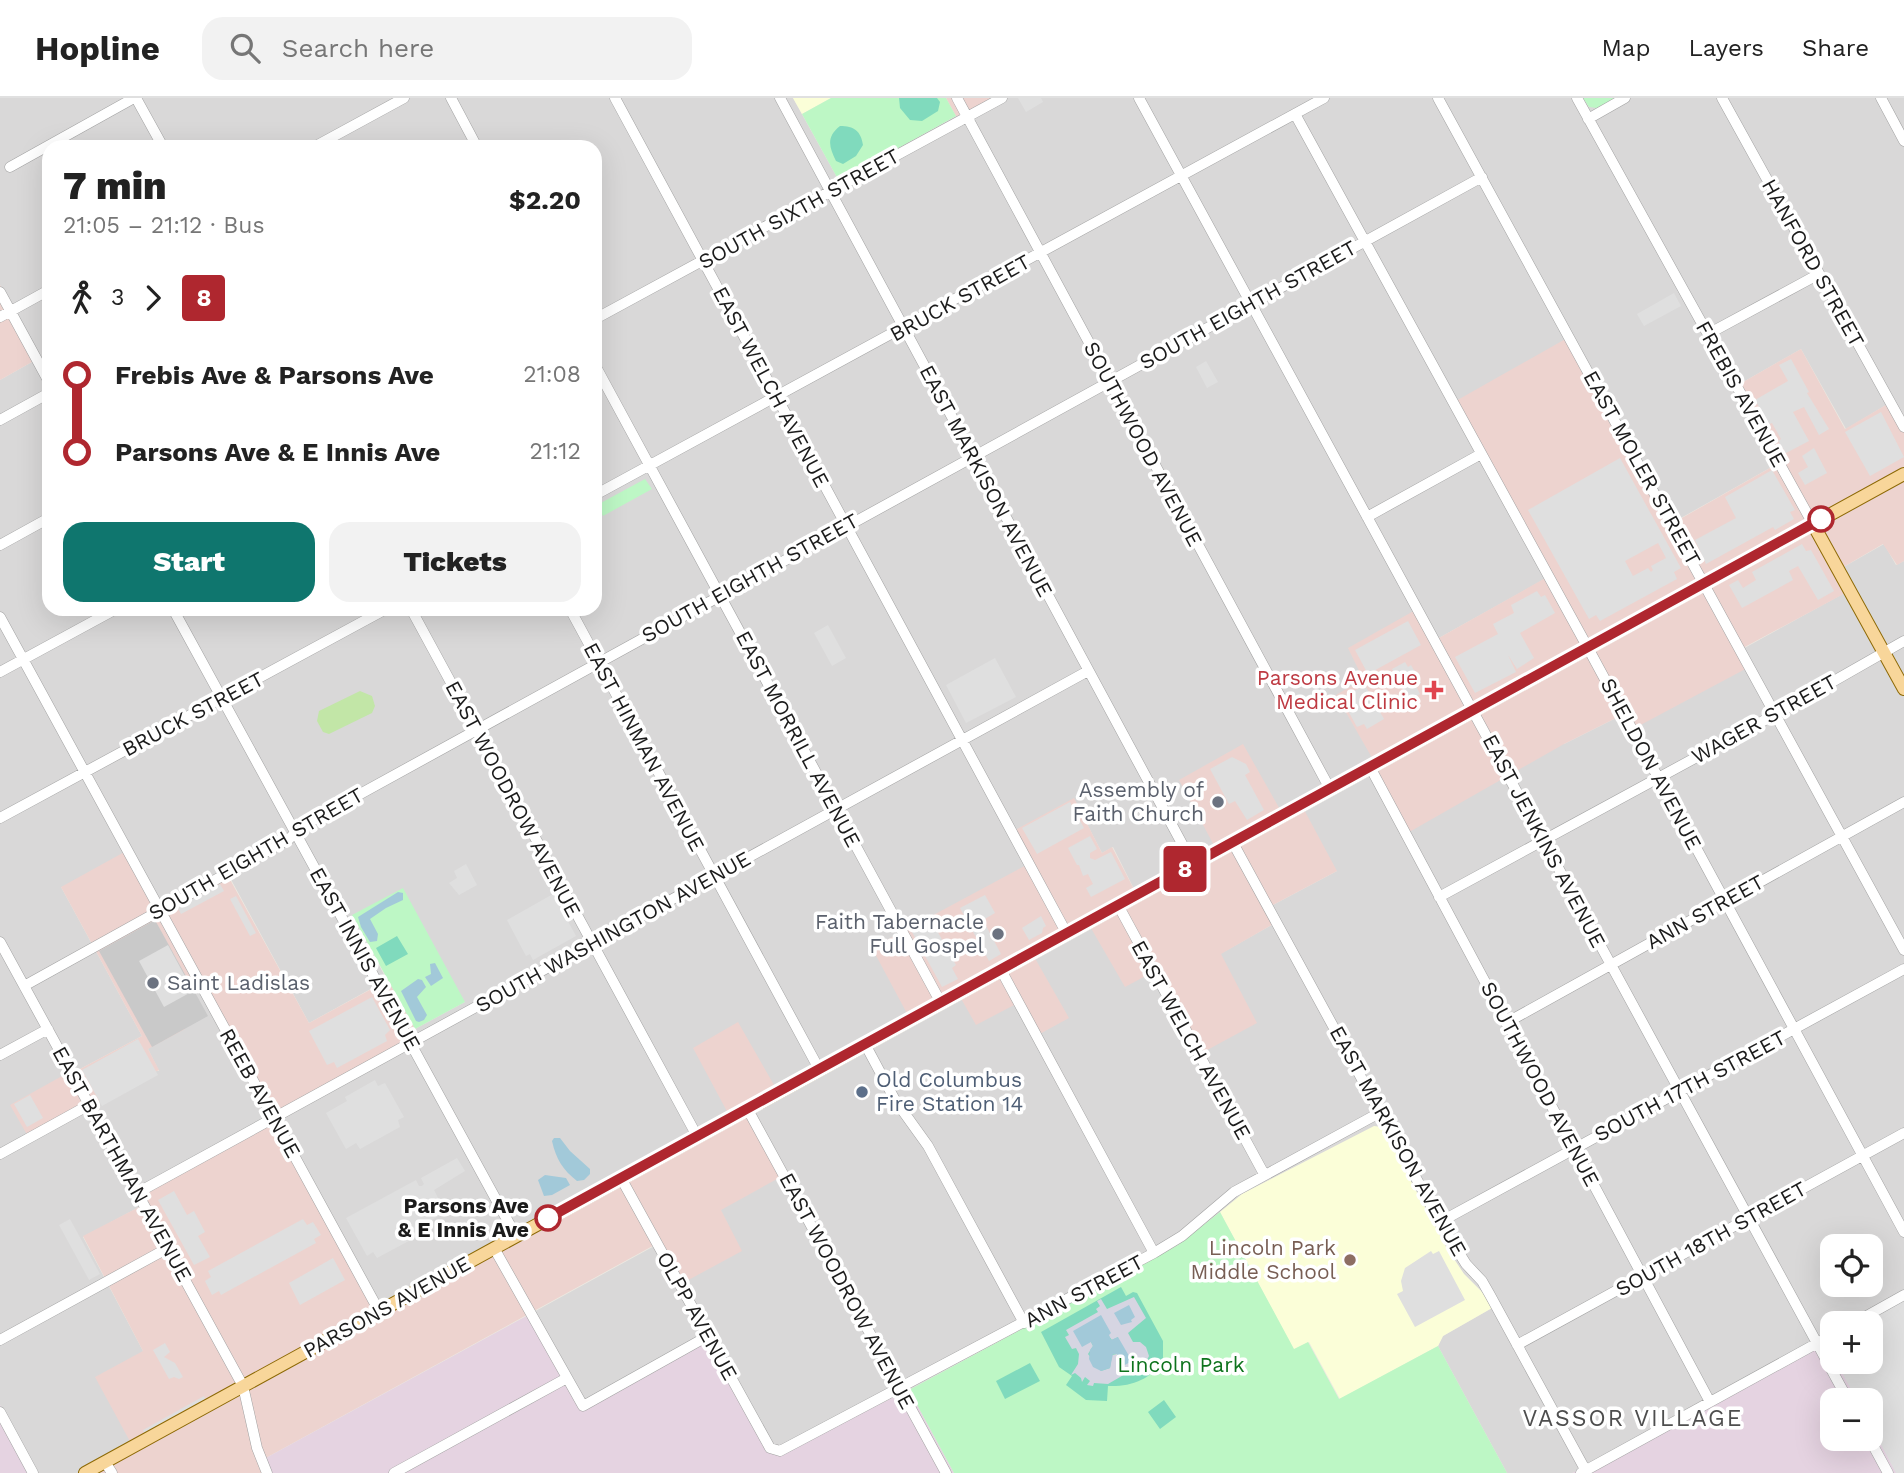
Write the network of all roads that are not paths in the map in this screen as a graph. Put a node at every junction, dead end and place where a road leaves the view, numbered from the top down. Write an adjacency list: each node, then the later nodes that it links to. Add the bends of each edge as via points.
1 (135, 98): 18 (street); 19 (street)
2 (404, 98): 20 (street)
3 (451, 98): 21 (street)
4 (615, 98): 30 (street, EAST WELCH AVENUE)
5 (780, 98): 27 (street, EAST MARKISON AVENUE)
6 (957, 98): 16 (street, SOUTHWOOD AVENUE)
7 (1002, 98): 16 (street, SOUTH SIXTH STREET)
8 (1139, 98): 25 (street, EAST JENKINS AVENUE)
9 (1324, 98): 15 (street, BRUCK STREET)
10 (1438, 98): 26 (street, EAST MOLER STREET)
11 (1577, 98): 17 (street, FREBIS AVENUE)
12 (1625, 98): 17 (street)
13 (1722, 98): 31 (street, HANFORD STREET)
14 (1881, 98): 22 (street)
15 (1295, 114): 25 (street, BRUCK STREET); 28 (street, SHELDON AVENUE)
16 (967, 117): 27 (street, SOUTH SIXTH STREET); 29 (street, SOUTHWOOD AVENUE)
17 (1588, 119): 39 (street, FREBIS AVENUE)
18 (59, 140)
19 (159, 140)
20 (329, 140)
21 (474, 140)
22 (1904, 141)
23 (42, 149): 24 (street)
24 (10, 167)
25 (1182, 176): 29 (street, BRUCK STREET); 34 (street, EAST JENKINS AVENUE)
26 (1482, 177): 28 (street, SOUTH EIGHTH STREET); 57 (street, EAST MOLER STREET)
27 (831, 192): 30 (street, SOUTH SIXTH STREET); 38 (street, EAST MARKISON AVENUE)
28 (1364, 241): 34 (street, SOUTH EIGHTH STREET); 47 (street, SHELDON AVENUE)
29 (1041, 254): 38 (street, BRUCK STREET); 42 (street, SOUTHWOOD AVENUE)
30 (704, 261): 36 (street, SOUTH SIXTH STREET); 44 (street, EAST WELCH AVENUE)
31 (1819, 274): 39 (street); 46 (street, HANFORD STREET)
32 (0, 292): 35 (street)
33 (42, 294): 35 (street)
34 (1250, 303): 42 (street, SOUTH EIGHTH STREET); 52 (street, EAST JENKINS AVENUE)
35 (10, 311): 37 (street); 40 (street)
36 (602, 315)
37 (0, 317)
38 (904, 328): 44 (street, BRUCK STREET); 48 (street, EAST MARKISON AVENUE)
39 (1707, 334): 54 (street, FREBIS AVENUE)
40 (42, 369)
41 (602, 378): 49 (street, EAST MORRILL AVENUE)
42 (1109, 382): 48 (street, SOUTH EIGHTH STREET); 81 (street, SOUTHWOOD AVENUE)
43 (42, 397): 45 (street)
44 (777, 398): 49 (street, BRUCK STREET); 55 (street, EAST WELCH AVENUE)
45 (0, 420)
46 (1904, 427)
47 (1481, 454): 52 (street); 66 (street, SHELDON AVENUE)
48 (972, 456): 55 (street, SOUTH EIGHTH STREET); 71 (street, EAST MARKISON AVENUE)
49 (649, 467): 51 (street, BRUCK STREET); 58 (street, EAST MORRILL AVENUE)
50 (1904, 474): 54 (main road, PARSONS AVENUE)
51 (602, 491)
52 (1367, 517): 74 (street, EAST JENKINS AVENUE)
53 (42, 523): 56 (street)
54 (1813, 524): 57 (main road, PARSONS AVENUE); 67 (main road, FREBIS AVENUE)
55 (846, 525): 58 (street, SOUTH EIGHTH STREET); 77 (street, EAST WELCH AVENUE)
56 (0, 545)
57 (1705, 583): 66 (main road, PARSONS AVENUE); 75 (street, EAST MOLER STREET)
58 (719, 595): 69 (street, SOUTH EIGHTH STREET); 83 (street, EAST MORRILL AVENUE)
59 (103, 616): 68 (street)
60 (177, 616): 73 (street, EAST INNIS AVENUE)
61 (373, 616): 73 (street, BRUCK STREET)
62 (415, 616): 76 (street, EAST WOODROW AVENUE)
63 (574, 616): 69 (street, EAST HINMAN AVENUE)
64 (0, 617): 68 (street, REEB AVENUE)
65 (1904, 641): 67 (street, WAGER STREET)
66 (1588, 648): 74 (main road, PARSONS AVENUE); 80 (street, SHELDON AVENUE)
67 (1884, 652): 72 (main road, FREBIS AVENUE); 75 (street, WAGER STREET)
68 (23, 660): 70 (street); 79 (street, REEB AVENUE)
69 (598, 661): 76 (street, SOUTH EIGHTH STREET); 90 (street, EAST HINMAN AVENUE)
70 (0, 672)
71 (1090, 675): 77 (street, SOUTH WASHINGTON AVENUE); 89 (street, EAST MARKISON AVENUE)
72 (1904, 690)
73 (222, 698): 79 (street, BRUCK STREET); 85 (street, EAST INNIS AVENUE)
74 (1474, 710): 78 (main road, PARSONS AVENUE); 87 (street, EAST JENKINS AVENUE)
75 (1776, 714): 80 (street, WAGER STREET); 86 (street, EAST MOLER STREET)
76 (476, 729): 85 (street, SOUTH EIGHTH STREET); 97 (street, EAST WOODROW AVENUE)
77 (962, 740): 83 (street, SOUTH WASHINGTON AVENUE); 95 (street, EAST WELCH AVENUE)
78 (1370, 767): 81 (main road, PARSONS AVENUE); 91 (street, SOUTHWOOD AVENUE)
79 (85, 772): 84 (street, BRUCK STREET); 94 (street, REEB AVENUE)
80 (1657, 778): 87 (street, WAGER STREET); 92 (street, SHELDON AVENUE)
81 (1330, 789): 88 (main road, PARSONS AVENUE)
82 (1904, 802): 86 (street, ANN STREET)
83 (836, 809): 90 (street, SOUTH WASHINGTON AVENUE); 103 (street, EAST MORRILL AVENUE)
84 (0, 818)
85 (295, 832): 94 (street, SOUTH EIGHTH STREET); 107 (street, EAST INNIS AVENUE)
86 (1842, 836): 92 (street, ANN STREET); 98 (street, EAST MOLER STREET)
87 (1544, 841): 91 (street, WAGER STREET); 99 (street, EAST JENKINS AVENUE)
88 (1233, 843): 89 (main road, PARSONS AVENUE); 114 (street, EAST MARKISON AVENUE)
89 (1193, 864): 93 (main road, PARSONS AVENUE)
90 (714, 876): 97 (street, SOUTH WASHINGTON AVENUE); 110 (street, EAST HINMAN AVENUE)
91 (1439, 897): 104 (street, SOUTHWOOD AVENUE)
92 (1725, 902): 99 (street, ANN STREET); 106 (street, SHELDON AVENUE)
93 (1118, 905): 95 (main road, PARSONS AVENUE); 121 (street, EAST WELCH AVENUE)
94 (160, 910): 102 (street, SOUTH EIGHTH STREET); 115 (street, REEB AVENUE)
95 (1067, 934): 101 (main road, PARSONS AVENUE)
96 (0, 942): 102 (street, EAST BARTHMAN AVENUE)
97 (591, 943): 107 (street, SOUTH WASHINGTON AVENUE); 117 (street, EAST WOODROW AVENUE)
98 (1904, 950)
99 (1611, 965): 104 (street, ANN STREET); 111 (street, EAST JENKINS AVENUE)
100 (1904, 969): 106 (street, SOUTH 17TH STREET)
101 (1001, 970): 103 (main road, PARSONS AVENUE); 130 (street)
102 (24, 986): 105 (street, EAST BARTHMAN AVENUE)
103 (940, 1003): 108 (main road, PARSONS AVENUE)
104 (1506, 1023): 118 (street, SOUTHWOOD AVENUE)
105 (48, 1029): 109 (street); 112 (street, EAST BARTHMAN AVENUE)
106 (1794, 1029): 111 (street, SOUTH 17TH STREET); 120 (street, SHELDON AVENUE)
107 (411, 1043): 115 (street, SOUTH WASHINGTON AVENUE); 127 (street, EAST INNIS AVENUE)
108 (865, 1044): 110 (main road, PARSONS AVENUE); 135 (street, via 895,1100 928,1146)
109 (0, 1055)
110 (819, 1069): 113 (main road, PARSONS AVENUE)
111 (1681, 1092): 118 (street, SOUTH 17TH STREET); 124 (street, EAST JENKINS AVENUE)
112 (89, 1105): 119 (street); 123 (street, EAST BARTHMAN AVENUE)
113 (747, 1108): 117 (main road, PARSONS AVENUE); 144 (street, EAST WOODROW AVENUE)
114 (1381, 1112): 121 (street, ANN STREET); 125 (street, EAST MARKISON AVENUE)
115 (274, 1118): 123 (street, SOUTH WASHINGTON AVENUE); 133 (street, REEB AVENUE)
116 (1904, 1133): 120 (street, SOUTH 18TH STREET)
117 (697, 1136): 122 (main road, PARSONS AVENUE)
118 (1575, 1149): 125 (street, SOUTH 17TH STREET); 131 (street, SOUTHWOOD AVENUE)
119 (0, 1154)
120 (1863, 1155): 124 (street, SOUTH 18TH STREET); 126 (street, SHELDON AVENUE)
121 (1264, 1174): 130 (street, ANN STREET)
122 (621, 1178): 127 (main road, PARSONS AVENUE); 136 (street, OLPP AVENUE)
123 (138, 1194): 128 (street, EAST BARTHMAN AVENUE)
124 (1749, 1218): 131 (street, SOUTH 18TH STREET); 139 (street, EAST JENKINS AVENUE)
125 (1440, 1222): 140 (street, EAST MARKISON AVENUE, via 1482,1281)
126 (1904, 1232)
127 (516, 1236): 129 (main road, PARSONS AVENUE)
128 (168, 1248): 137 (street); 142 (street, EAST BARTHMAN AVENUE)
129 (494, 1248): 133 (main road, PARSONS AVENUE); 141 (street)
130 (1154, 1253): 135 (street, ANN STREET)
131 (1642, 1277): 140 (street, SOUTH 18TH STREET); 145 (street, SOUTHWOOD AVENUE)
132 (1904, 1295): 134 (street)
133 (379, 1311): 142 (main road, PARSONS AVENUE)
134 (1875, 1311)
135 (1024, 1323): 144 (street, ANN STREET)
136 (708, 1336): 141 (street, via 583,1406); 148 (street, OLPP AVENUE)
137 (0, 1340)
138 (1820, 1341): 139 (street)
139 (1816, 1343): 143 (street, EAST JENKINS AVENUE); 145 (street)
140 (1517, 1345): 150 (street, EAST MARKISON AVENUE)
141 (567, 1378): 154 (street)
142 (243, 1386): 149 (main road, PARSONS AVENUE); 153 (street, EAST BARTHMAN AVENUE)
143 (1841, 1388)
144 (901, 1389): 148 (street, ANN STREET); 155 (street, EAST WOODROW AVENUE)
145 (1710, 1402): 150 (street)
146 (0, 1412): 151 (street)
147 (1876, 1451): 156 (street)
148 (776, 1452)
149 (108, 1467): 152 (main road, PARSONS AVENUE)
150 (1584, 1472)
151 (33, 1473)
152 (85, 1473)
153 (267, 1473)
154 (394, 1473)
155 (946, 1473)
156 (1888, 1473)

